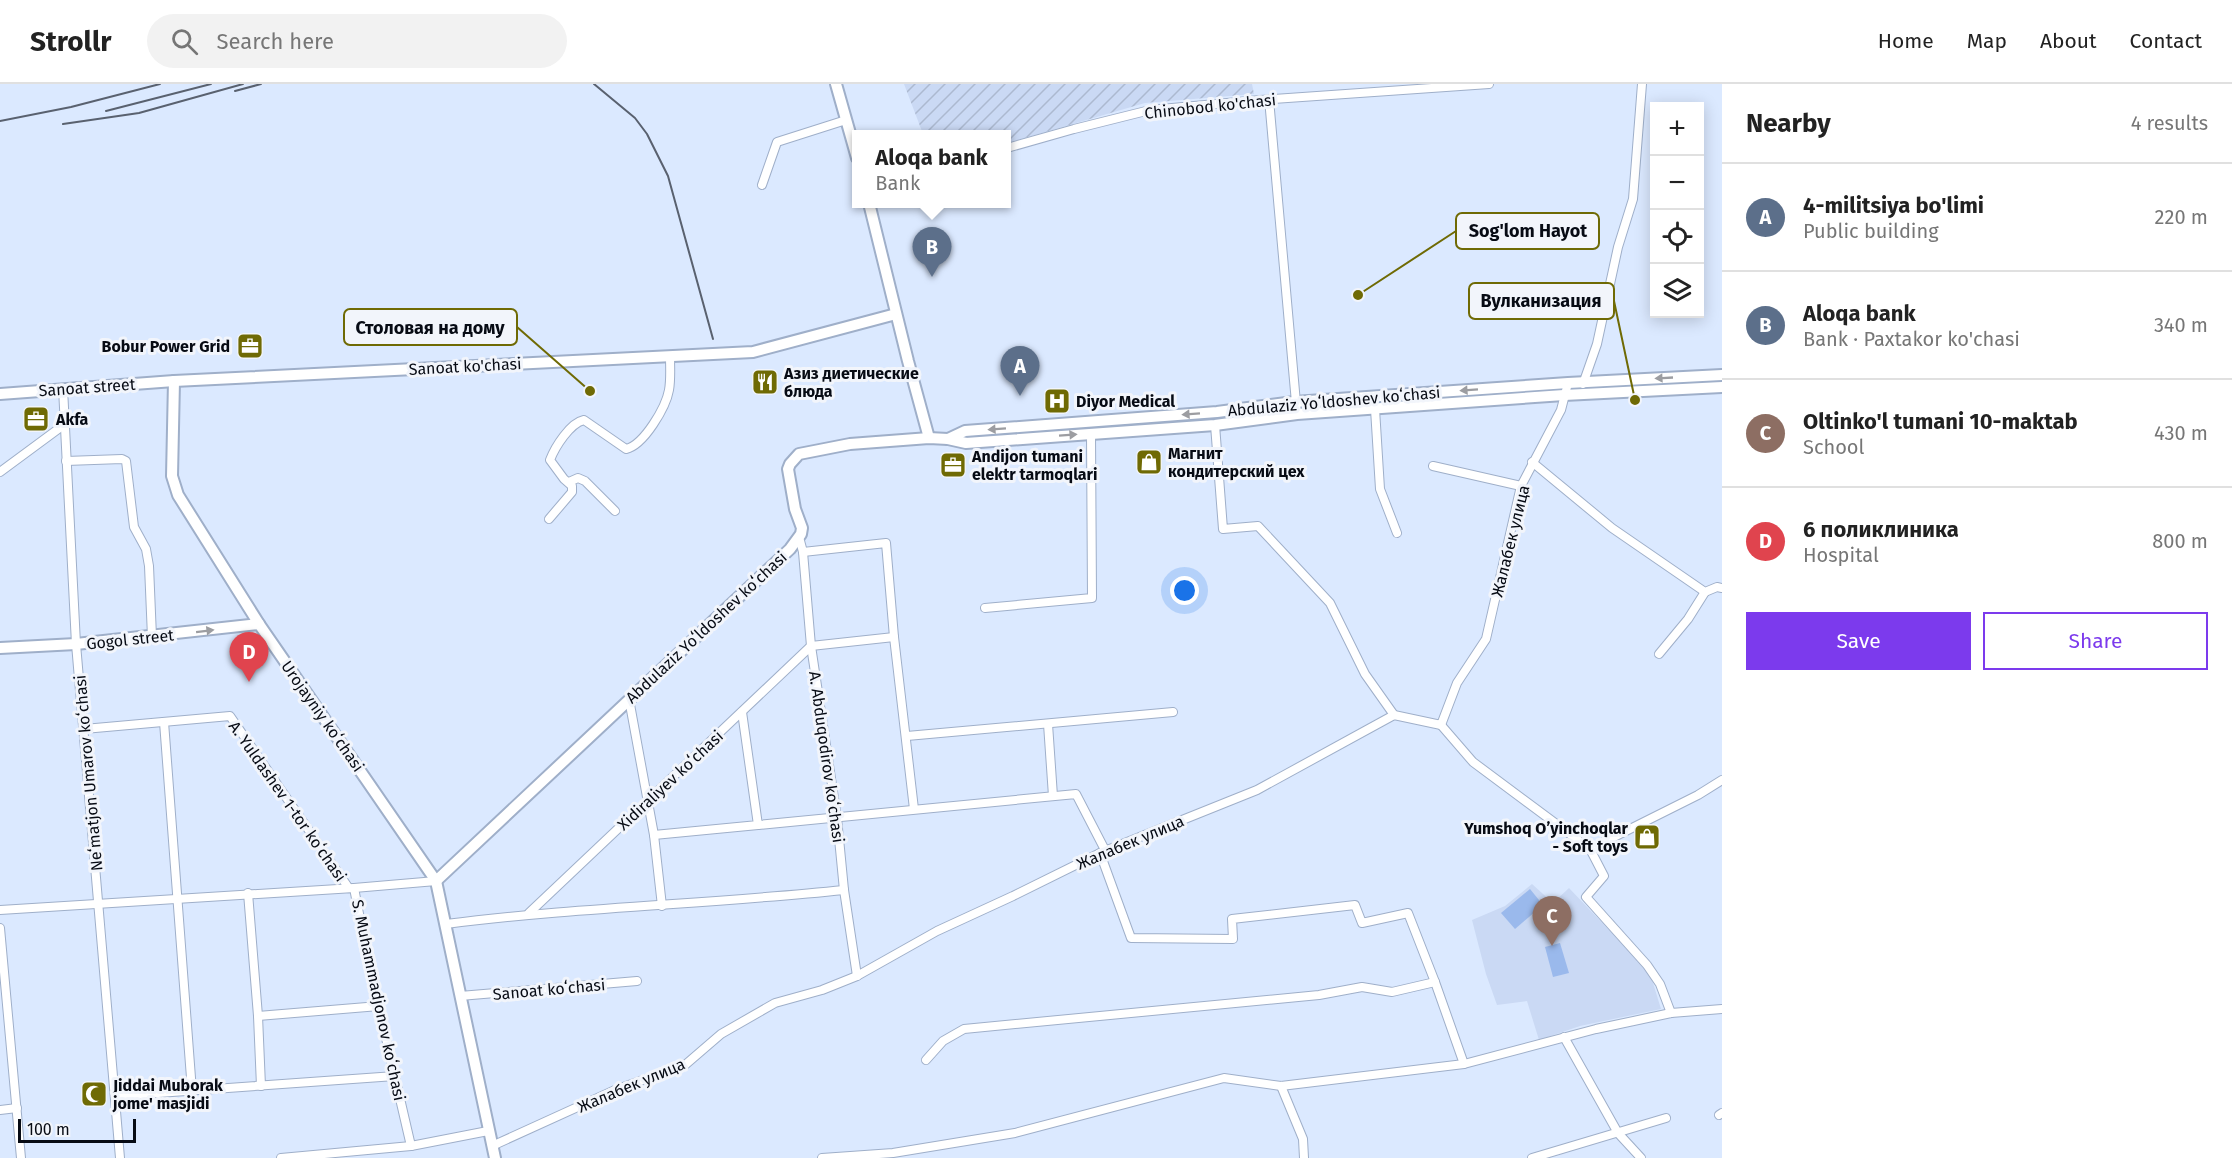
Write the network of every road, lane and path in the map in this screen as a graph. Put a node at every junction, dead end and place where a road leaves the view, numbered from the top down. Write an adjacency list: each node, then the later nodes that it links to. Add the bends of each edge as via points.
1 (836, 84): 5 (main road)
2 (1489, 84): 4 (street, Chinobod ko'chasi)
3 (1642, 84): 15 (street, via 1633,199 1597,344)
4 (1269, 99): 7 (street, Chinobod ko'chasi, via 1150,110); 21 (street)
5 (846, 120): 6 (main road); 8 (street, via 777,142)
6 (852, 141)
7 (1011, 147)
8 (762, 185)
9 (870, 208): 10 (main road)
10 (896, 314): 11 (main road, Sanoat ko'chasi, via 753,352); 29 (main road)
11 (670, 356): 13 (main road, Sanoat ko'chasi); 35 (street, via 669,390 663,408 648,431 630,448 584,420 576,423 550,460)
12 (1722, 375): 15 (main road, Abdulaziz Yoʻldoshev koʻchasi, one-way to 15)
13 (174, 381): 17 (main road, Sanoat street); 45 (main road, Urоjayniy koʻchasi, via 172,476 178,495)
14 (1568, 383): 15 (main road, Abdulaziz Yoʻldoshev koʻchasi); 19 (street, Жалабек улица); 21 (main road, Abdulaziz Yoʻldoshev koʻchasi, one-way to 21)
15 (1583, 383): 20 (street)
16 (1722, 387): 20 (main road, Abdulaziz Yoʻldoshev koʻchasi)
17 (63, 388): 18 (main road, Sanoat street); 25 (street, Neʻmatjon Umarov koʻchasi)
18 (0, 394)
19 (1564, 395): 20 (main road, Abdulaziz Yoʻldoshev koʻchasi); 22 (main road, Abdulaziz Yoʻldoshev koʻchasi); 32 (street, Жалабек улица, via 1561,410)
20 (1584, 395)
21 (1294, 402): 23 (street); 24 (main road, Abdulaziz Yoʻldoshev koʻchasi, one-way to 24)
22 (1375, 409): 23 (main road, Abdulaziz Yoʻldoshev koʻchasi); 39 (street, via 1380,489)
23 (1297, 414): 26 (main road, Abdulaziz Yoʻldoshev koʻchasi)
24 (1113, 420): 27 (main road); 30 (main road, Abdulaziz Yoʻldoshev koʻchasi, one-way to 30, via 965,431)
25 (64, 424): 31 (street, Neʻmatjon Umarov koʻchasi); 34 (street)
26 (1215, 425): 27 (main road, Abdulaziz Yoʻldoshev koʻchasi); 55 (street, via 1223,529 1258,526 1330,603 1365,674)
27 (1114, 432): 28 (main road, Abdulaziz Yoʻldoshev koʻchasi)
28 (1091, 434): 30 (main road, Abdulaziz Yoʻldoshev koʻchasi, one-way to 28, via 966,443); 44 (street, via 1092,598)
29 (929, 438): 30 (main road, Abdulaziz Yoʻldoshev koʻchasi); 40 (main road, Abdulaziz Yoʻldoshev koʻchasi, via 850,444 794,457 788,469 802,528)
30 (948, 439)
31 (66, 461): 46 (street, via 126,461 134,527 150,566); 48 (street, Neʻmatjon Umarov koʻchasi)
32 (1532, 462): 36 (street, Жалабек улица); 43 (street, via 1612,528)
33 (1433, 465): 36 (street)
34 (0, 472)
35 (569, 482): 37 (street, via 579,478 585,481); 38 (street, via 572,492)
36 (1521, 486): 58 (street, Жалабек улица, via 1486,639 1457,684)
37 (615, 511)
38 (549, 519)
39 (1397, 533)
40 (799, 537): 41 (street, A. Abduqodirov koʻchasi); 52 (main road, Abdulaziz Yoʻldoshev koʻchasi)
41 (803, 552): 47 (street, via 886,543); 49 (street, A. Abduqodirov koʻchasi)
42 (1722, 588): 43 (street)
43 (1705, 592): 51 (street)
44 (985, 608)
45 (260, 624): 46 (main road, Gogol street, one-way to 45); 70 (main road, Urоjayniy koʻchasi)
46 (152, 637): 48 (main road, Gogol street)
47 (894, 637): 49 (street); 60 (street)
48 (76, 644): 50 (main road, Gogol street); 59 (street, Neʻmatjon Umarov koʻchasi)
49 (811, 646): 53 (street, Xidiraliyev koʻchasi); 65 (street, A. Abduqodirov koʻchasi)
50 (0, 648)
51 (1659, 654)
52 (628, 699): 63 (street); 70 (main road, Abdulaziz Yoʻldoshev koʻchasi)
53 (742, 712): 63 (street, Xidiraliyev koʻchasi); 66 (street)
54 (1173, 712): 57 (street)
55 (1394, 715): 58 (street); 69 (street, Жалабек улица, via 1257,790)
56 (164, 722): 59 (street, A. Yuldashev 1-tor koʻchasi); 71 (street, A. Yuldashev 1-tor koʻchasi, via 231,717); 74 (street)
57 (1048, 724): 60 (street); 62 (street)
58 (1441, 724): 68 (street, via 1473,762)
59 (84, 729): 75 (street, Neʻmatjon Umarov koʻchasi)
60 (906, 736): 64 (street)
61 (1722, 780): 68 (street)
62 (1053, 796): 64 (street); 69 (street, via 1076,794)
63 (648, 801): 67 (street); 78 (street, Xidiraliyev koʻchasi)
64 (914, 809): 65 (street)
65 (837, 818): 66 (street); 72 (street, A. Abduqodirov koʻchasi)
66 (758, 825): 67 (street)
67 (654, 836): 76 (street)
68 (1590, 849): 88 (street, via 1604,876 1586,897 1647,965 1660,984)
69 (1103, 851): 82 (street, Жалабек улица, via 937,931); 84 (street, via 1131,938 1233,939 1232,919 1355,905 1362,923 1408,913)
70 (436, 881): 71 (street); 79 (main road)
71 (351, 887): 73 (street, S. Muhammadjonov koʻchasi); 86 (street, S. Muhammadjonov koʻchasi)
72 (844, 891): 76 (street); 82 (street, A. Abduqodirov koʻchasi)
73 (248, 893): 74 (street, S. Muhammadjonov koʻchasi); 89 (street)
74 (177, 899): 75 (street, S. Muhammadjonov koʻchasi); 98 (street)
75 (100, 905): 77 (street, S. Muhammadjonov koʻchasi); 99 (street, Neʻmatjon Umarov koʻchasi)
76 (662, 906): 78 (street)
77 (0, 910)
78 (529, 913): 79 (street)
79 (446, 924): 85 (main road)
80 (0, 928): 81 (street)
81 (2, 968): 91 (street)
82 (856, 976): 106 (street, Жалабек улица, via 775,1003 721,1034 685,1065 615,1090)
83 (637, 981): 85 (street, Sanoat koʻchasi)
84 (1435, 982): 93 (street, via 1392,992 1362,987 964,1029 943,1041); 94 (street)
85 (460, 996): 103 (main road)
86 (379, 1006): 89 (street); 95 (street, S. Muhammadjonov koʻchasi)
87 (1722, 1009): 88 (street)
88 (1671, 1013): 90 (street)
89 (258, 1016): 96 (street)
90 (1564, 1037): 94 (street); 104 (street)
91 (10, 1040): 92 (street); 100 (street)
92 (0, 1041)
93 (926, 1060)
94 (1464, 1064): 97 (street)
95 (395, 1076): 96 (street); 105 (street, S. Muhammadjonov koʻchasi)
96 (261, 1086): 98 (street)
97 (1281, 1086): 107 (street, via 1224,1078 1015,1133); 113 (street, via 1303,1139)
98 (192, 1090): 99 (street)
99 (116, 1096): 109 (street, Neʻmatjon Umarov koʻchasi)
100 (17, 1108): 101 (street); 108 (street)
101 (0, 1110)
102 (1666, 1118): 104 (street)
103 (488, 1131): 105 (street); 106 (main road)
104 (1618, 1133): 114 (street); 115 (street)
105 (411, 1146): 110 (street)
106 (492, 1146): 111 (main road)
107 (893, 1156): 112 (street)
108 (21, 1158)
109 (120, 1158)
110 (281, 1158)
111 (495, 1158)
112 (822, 1158)
113 (1304, 1158)
114 (1532, 1158)
115 (1641, 1158)

